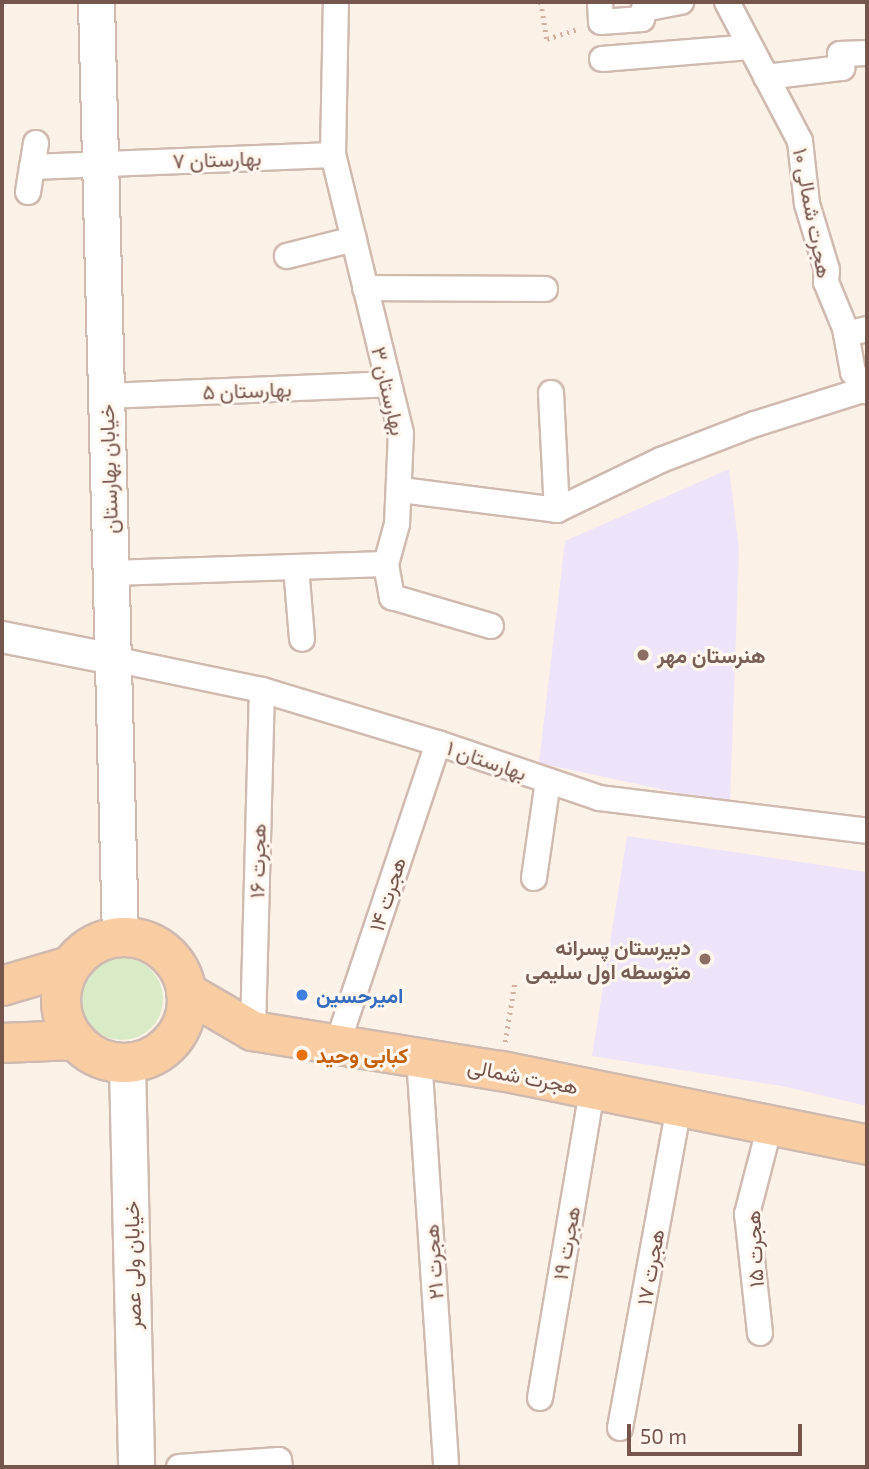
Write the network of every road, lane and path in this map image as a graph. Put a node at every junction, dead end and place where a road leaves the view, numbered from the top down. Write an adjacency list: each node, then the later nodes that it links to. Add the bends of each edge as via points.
1 (96, 2): 12 (main road, خیابان بهارستان)
2 (336, 2): 11 (street, بهارستان ۳)
3 (541, 2): 6 (path, via 547,39)
4 (681, 2): 6 (street, via 644,9 642,19)
5 (727, 2): 7 (street, هجرت شمالی ۱۰)
6 (601, 12)
7 (750, 47): 9 (street); 10 (street, هجرت شمالی ۱۰)
8 (867, 52): 10 (street, via 840,54 842,68)
9 (602, 59)
10 (766, 77): 18 (street, هجرت شمالی ۱۰, via 800,141 807,204 827,270 826,282)
11 (333, 155): 12 (street, بهارستان ۷); 14 (street, بهارستان ۳)
12 (101, 163): 13 (street, بهارستان ۷, via 34,155); 22 (main road, خیابان بهارستان)
13 (28, 192)
14 (354, 239): 15 (street); 16 (street, بهارستان ۳)
15 (287, 256)
16 (365, 288): 17 (street); 19 (street, بهارستان ۳)
17 (545, 289)
18 (857, 332): 20 (street, هجرت شمالی ۱۰, via 853,372)
19 (388, 384): 22 (street, بهارستان ۵); 23 (street, بهارستان ۳, via 401,433)
20 (867, 390): 24 (street, via 755,424 661,460)
21 (551, 393): 24 (street)
22 (106, 396): 27 (main road, خیابان بهارستان)
23 (401, 489): 24 (street); 25 (street, بهارستان ۳)
24 (556, 510)
25 (387, 564): 26 (street); 28 (street, via 392,597)
26 (296, 567): 27 (street); 30 (street)
27 (111, 573): 31 (main road, خیابان بهارستان)
28 (491, 626)
29 (2, 637): 31 (street)
30 (302, 639)
31 (113, 659): 32 (street, بهارستان ۱); 37 (main road, خیابان بهارستان)
32 (262, 690): 33 (street, بهارستان ۱); 42 (street, هجرت ۱۶)
33 (438, 743): 34 (street, بهارستان ۱); 46 (street, هجرت ۱۴)
34 (548, 781): 35 (street, بهارستان ۱, via 600,798); 36 (street)
35 (867, 831)
36 (534, 878)
37 (120, 937): 38 (main road, via 100,941); 41 (main road, via 148,942 171,958)
38 (70, 966): 40 (main road); 43 (main road, via 62,984 61,1003)
39 (515, 980): 49 (path)
40 (2, 986)
41 (187, 992): 42 (main road, هجرت شمالی); 45 (main road, via 184,1020)
42 (253, 1031): 45 (main road); 46 (main road, هجرت شمالی)
43 (75, 1040): 44 (main road); 48 (main road, via 98,1058)
44 (2, 1043)
45 (171, 1043): 48 (main road, via 144,1061)
46 (337, 1045): 47 (main road, هجرت شمالی)
47 (419, 1057): 49 (main road, هجرت شمالی); 60 (street, هجرت ۲۱)
48 (127, 1064): 57 (main road, خیابان ولی عصر)
49 (501, 1071): 50 (main road, هجرت شمالی)
50 (592, 1089): 51 (main road, هجرت شمالی); 55 (street, هجرت ۱۹)
51 (679, 1107): 52 (main road, هجرت شمالی); 56 (street, هجرت ۱۷)
52 (770, 1125): 53 (main road, هجرت شمالی); 54 (street, هجرت ۱۵, via 747,1214)
53 (867, 1145)
54 (760, 1332)
55 (540, 1398)
56 (620, 1428)
57 (136, 1467)
58 (179, 1467): 59 (street, via 279,1460)
59 (280, 1467)
60 (446, 1467)

